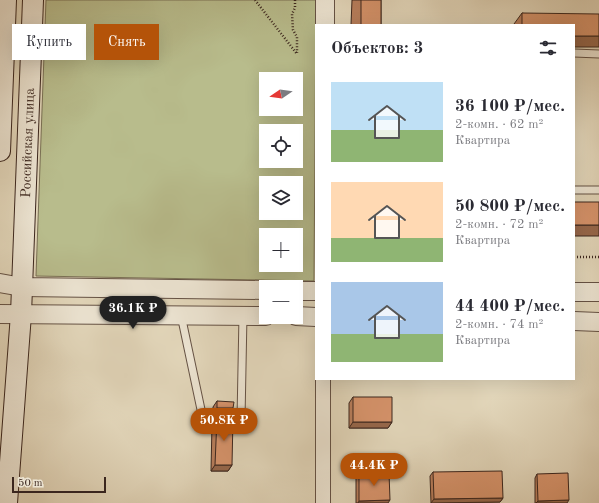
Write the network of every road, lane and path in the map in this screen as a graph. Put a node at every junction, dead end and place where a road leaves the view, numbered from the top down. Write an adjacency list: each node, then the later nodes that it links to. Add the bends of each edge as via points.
1 (6, 0): 9 (main road, Российская улица)
2 (33, 0): 15 (main road, Российская улица)
3 (255, 0): 4 (path, via 297,54 297,37 293,30 292,14)
4 (295, 0)
5 (325, 0): 6 (street)
6 (324, 24)
7 (575, 53): 8 (lane)
8 (599, 54)
9 (0, 151)
10 (575, 190): 11 (lane)
11 (599, 190)
12 (575, 257): 13 (path)
13 (599, 257)
14 (0, 283): 15 (street)
15 (22, 287): 16 (street); 22 (main road, Российская улица)
16 (259, 290)
17 (303, 291): 18 (street)
18 (315, 291)
19 (575, 292): 20 (street)
20 (599, 292)
21 (0, 314): 22 (street)
22 (21, 314): 23 (street); 31 (main road, Российская улица)
23 (181, 315): 24 (street); 24 (lane, via 203,419 240,419)
24 (243, 315): 25 (street)
25 (259, 316)
26 (303, 316): 27 (street)
27 (315, 316)
28 (575, 321): 29 (street)
29 (599, 322)
30 (323, 380): 32 (street)
31 (7, 503)
32 (323, 503)

